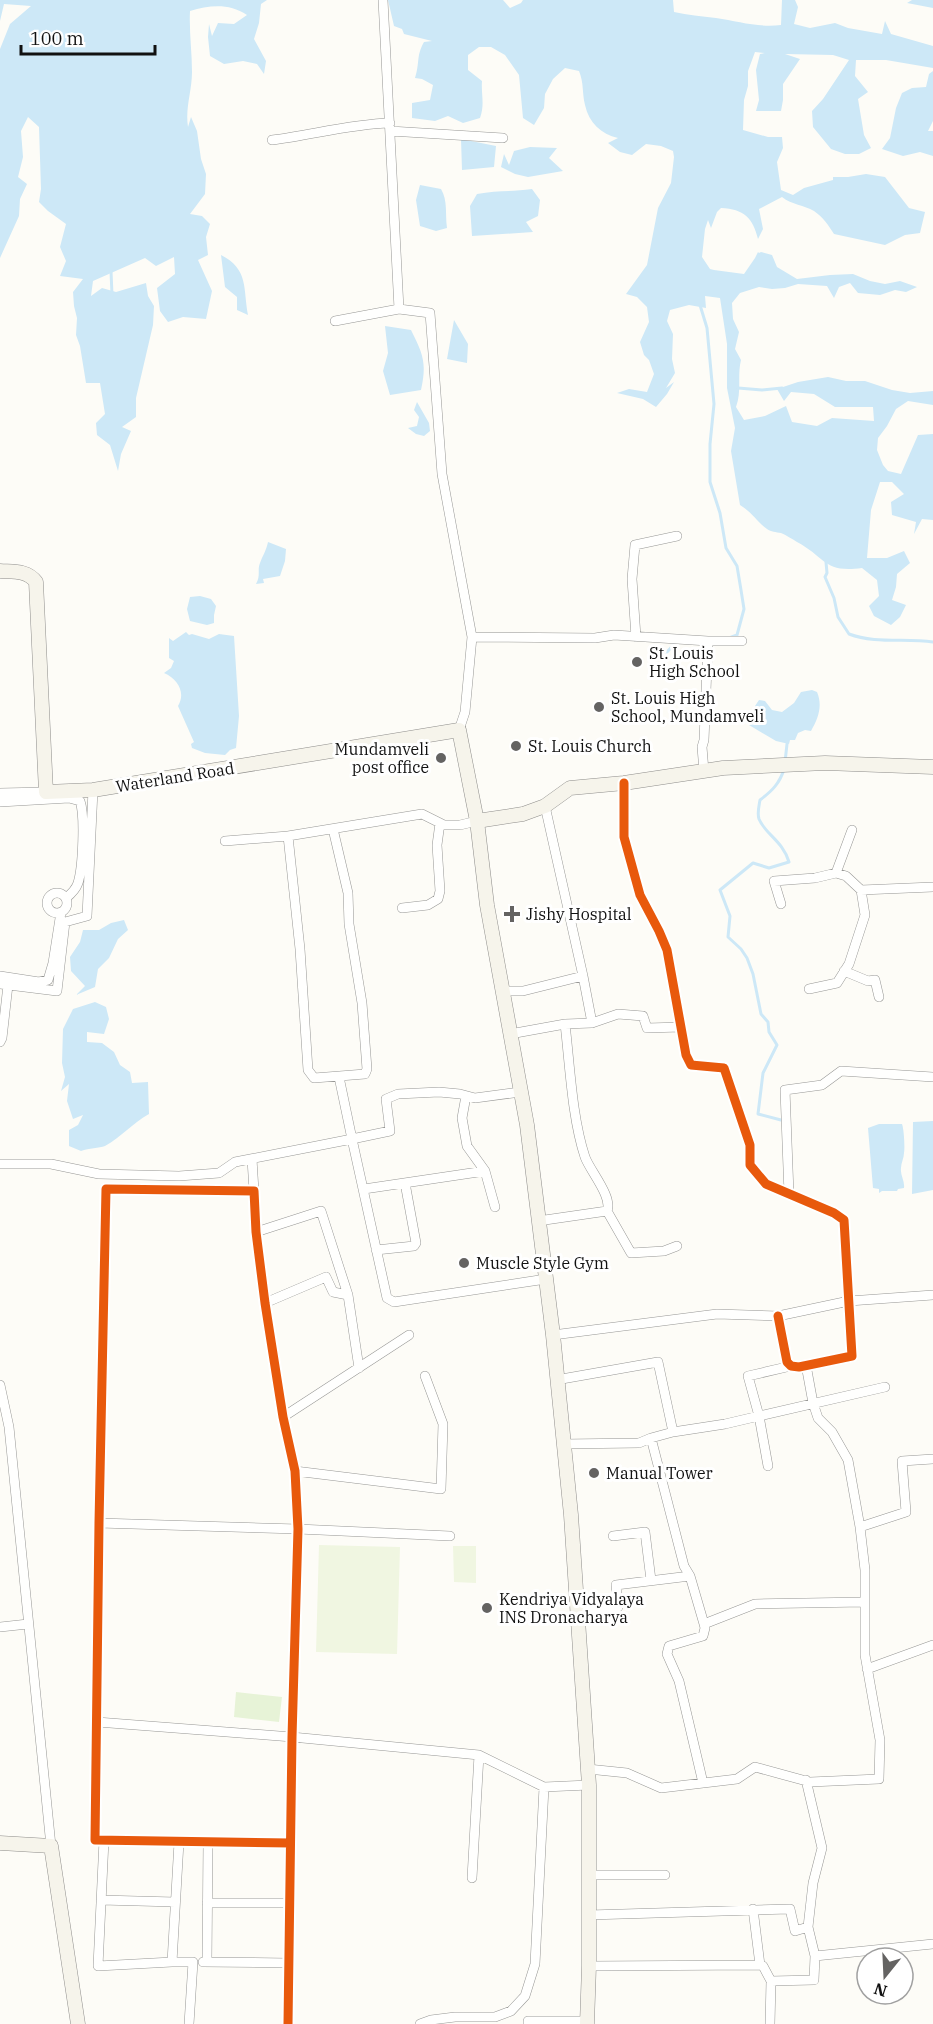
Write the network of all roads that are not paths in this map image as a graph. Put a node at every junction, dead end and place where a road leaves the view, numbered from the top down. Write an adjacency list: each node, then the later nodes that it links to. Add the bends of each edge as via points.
1 (383, 0): 2 (street)
2 (390, 127): 3 (street); 4 (street, via 367,123); 5 (street)
3 (503, 138)
4 (272, 140)
5 (399, 309): 6 (street); 9 (street, via 430,313 442,474)
6 (334, 321)
7 (677, 536): 10 (street, via 635,545 632,579)
8 (0, 571): 18 (main road, via 24,573 36,582)
9 (471, 637): 10 (street); 13 (street, via 465,712)
10 (636, 637): 11 (street)
11 (708, 641): 12 (street); 15 (street)
12 (742, 641)
13 (459, 730): 17 (main road, Waterland Road); 22 (main road)
14 (933, 766): 15 (main road, via 825,763)
15 (704, 771): 16 (main road)
16 (624, 783): 21 (main road, via 570,788); 44 (street, via 624,837 640,895 667,950)
17 (93, 790): 18 (main road, Waterland Road); 31 (street)
18 (46, 792): 19 (street)
19 (0, 793)
20 (0, 802): 33 (street, via 69,798 80,801 83,829 78,882)
21 (545, 806): 22 (main road, via 523,814); 37 (street)
22 (477, 821): 23 (street, via 453,826); 40 (main road)
23 (440, 823): 24 (street, via 422,813); 34 (street, via 438,899 428,905)
24 (333, 829): 26 (street); 47 (street, via 348,893 368,1069 365,1074)
25 (852, 830): 28 (street)
26 (288, 836): 27 (street); 47 (street, via 308,1070 314,1078)
27 (225, 841)
28 (836, 873): 30 (street, via 846,876); 32 (street, via 774,881)
29 (933, 887): 30 (street)
30 (861, 890): 35 (street, via 865,915)
31 (87, 904): 33 (street); 38 (street, via 87,916 65,922 57,991)
32 (780, 904)
33 (65, 905): 36 (street, via 48,980)
34 (402, 909)
35 (844, 971): 39 (street, via 837,983); 41 (street, via 875,980)
36 (0, 976)
37 (583, 976): 40 (street, via 523,991); 42 (street)
38 (4, 985): 46 (street)
39 (809, 989)
40 (502, 991): 45 (main road)
41 (879, 997)
42 (592, 1023): 43 (street); 44 (street, via 618,1014 644,1016 647,1028)
43 (565, 1024): 45 (street); 60 (street, via 585,1158 609,1201)
44 (681, 1027): 58 (street, via 691,1065 724,1068 750,1145 750,1166 766,1184)
45 (510, 1034): 49 (main road)
46 (0, 1042)
47 (339, 1077): 51 (street)
48 (933, 1077): 58 (street, via 841,1071 822,1085 785,1090)
49 (520, 1092): 50 (street); 61 (main road)
50 (466, 1096): 51 (street, via 439,1092 391,1096 386,1099 390,1131); 54 (street, via 462,1118 466,1146)
51 (352, 1139): 52 (street); 56 (street)
52 (252, 1159): 53 (street, via 235,1162 219,1173 179,1176 99,1174 51,1164); 57 (street)
53 (0, 1164)
54 (485, 1171): 55 (street); 59 (street)
55 (405, 1183): 56 (street); 64 (street, via 416,1243)
56 (364, 1189): 64 (street)
57 (254, 1191): 62 (street); 89 (street, via 106,1189)
58 (789, 1194): 68 (street, via 844,1220)
59 (495, 1207)
60 (607, 1211): 61 (street); 63 (street, via 631,1253)
61 (538, 1221): 65 (main road)
62 (256, 1232): 67 (street, via 321,1211); 69 (street)
63 (677, 1246)
64 (376, 1250): 65 (street, via 384,1291 394,1302)
65 (546, 1280): 72 (main road)
66 (933, 1295): 68 (street)
67 (348, 1296): 69 (street, via 333,1292 326,1277); 75 (street)
68 (849, 1301): 70 (street); 73 (street, via 852,1356)
69 (265, 1303): 82 (street)
70 (778, 1316): 72 (street, via 717,1314); 74 (street)
71 (409, 1335): 75 (street)
72 (553, 1335): 77 (main road)
73 (806, 1365): 74 (street); 80 (street)
74 (791, 1366): 81 (street, via 748,1376)
75 (359, 1368): 82 (street)
76 (425, 1376): 88 (street, via 443,1424 441,1489)
77 (556, 1380): 83 (street, via 658,1362); 85 (main road)
78 (0, 1385): 98 (street, via 9,1427)
79 (885, 1387): 80 (street)
80 (813, 1403): 81 (street); 90 (street, via 818,1418 832,1432 848,1460)
81 (759, 1416): 83 (street); 87 (street)
82 (283, 1418): 88 (street)
83 (673, 1432): 84 (street)
84 (651, 1438): 85 (street, via 639,1443); 94 (street, via 684,1566)
85 (563, 1444): 97 (main road)
86 (933, 1459): 90 (street, via 902,1461 906,1512)
87 (768, 1466)
88 (295, 1471): 91 (street)
89 (99, 1522): 91 (street); 103 (street)
90 (860, 1527): 96 (street)
91 (298, 1528): 92 (street); 104 (street)
92 (450, 1536)
93 (613, 1536): 95 (street, via 645,1532)
94 (690, 1576): 95 (street); 99 (street)
95 (651, 1580): 97 (street, via 616,1586 618,1607)
96 (864, 1602): 99 (street, via 754,1604); 102 (street)
97 (578, 1611): 106 (main road)
98 (28, 1624): 100 (street); 116 (street)
99 (704, 1624): 108 (street, via 703,1636 669,1647 667,1654 679,1681)
100 (0, 1628)
101 (933, 1645): 102 (street)
102 (867, 1669): 107 (street, via 880,1740 879,1779)
103 (97, 1722): 104 (street); 111 (street, via 95,1840)
104 (292, 1737): 105 (street); 115 (street)
105 (479, 1755): 110 (street); 119 (street)
106 (588, 1769): 108 (street, via 627,1773 661,1788); 109 (main road)
107 (806, 1780): 108 (street, via 755,1767 737,1779); 126 (street, via 822,1848)
108 (704, 1783)
109 (589, 1785): 110 (street); 117 (main road)
110 (544, 1787): 140 (street, via 535,1965 525,1996 511,2011 495,2017 455,2017)
111 (104, 1840): 112 (street); 120 (street)
112 (179, 1842): 113 (street); 121 (street)
113 (208, 1842): 115 (street); 122 (street)
114 (0, 1843): 116 (main road)
115 (290, 1843): 123 (street)
116 (51, 1846): 137 (main road)
117 (590, 1875): 118 (street); 125 (main road)
118 (665, 1875)
119 (472, 1878)
120 (101, 1900): 121 (street); 129 (street, via 98,1966)
121 (176, 1902): 129 (street)
122 (207, 1903): 123 (street); 131 (street)
123 (289, 1903): 132 (street)
124 (753, 1909): 125 (street); 126 (street, via 790,1909 795,1932); 133 (street)
125 (589, 1915): 134 (main road)
126 (808, 1927): 128 (street)
127 (933, 1944): 128 (street)
128 (815, 1956): 135 (street, via 814,1980)
129 (172, 1962): 130 (street)
130 (194, 1962): 131 (street); 138 (street)
131 (207, 1962): 132 (street)
132 (288, 1963): 139 (street)
133 (760, 1965): 134 (street); 135 (street)
134 (589, 1966): 136 (main road)
135 (771, 1981): 142 (street)
136 (587, 2022): 141 (street)
137 (78, 2024)
138 (189, 2024)
139 (288, 2024)
140 (420, 2024)
141 (528, 2024)
142 (770, 2024)

